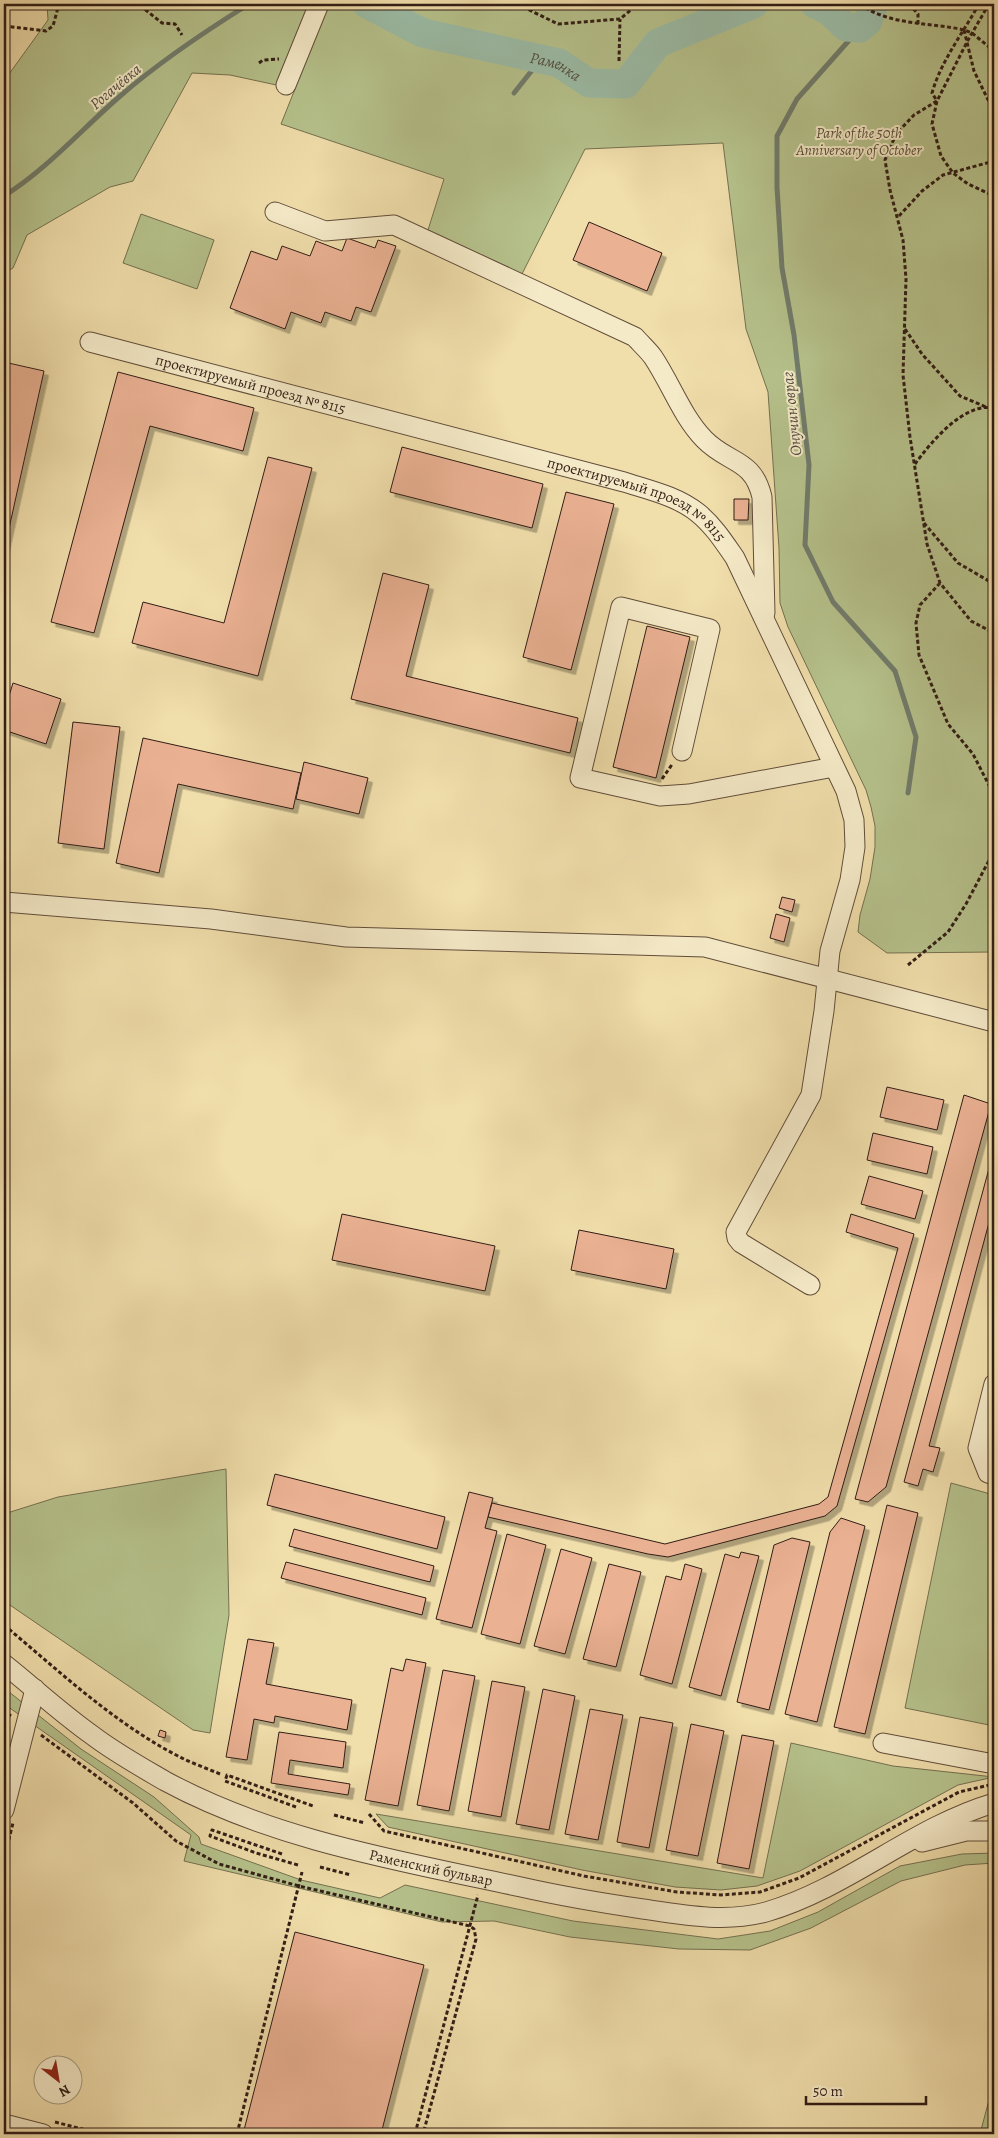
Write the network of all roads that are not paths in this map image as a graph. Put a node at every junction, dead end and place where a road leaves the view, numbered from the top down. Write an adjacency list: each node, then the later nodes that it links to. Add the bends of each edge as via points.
1 (319, 4): 2 (street)
2 (286, 85)
3 (275, 212): 5 (street, via 325,231 394,225 635,337 652,356 704,438 719,452 748,468 758,482 762,497)
4 (90, 342): 5 (street, проектируемый проезд № 8115, via 670,496 698,513 719,534 735,558)
5 (765, 622): 7 (street, проектируемый проезд № 8115)
6 (682, 751): 7 (street, via 710,628 621,607 580,778 660,796 689,794)
7 (834, 767): 9 (street, проектируемый проезд № 8115, via 846,791 854,820 855,847 850,880 830,952)
8 (4, 902): 9 (street, via 211,919 346,937 705,947)
9 (828, 979): 10 (street); 11 (street, проектируемый проезд № 8115, via 811,1095 736,1232 741,1243)
10 (994, 1022)
11 (810, 1285)
12 (994, 1384): 13 (street, via 978,1448 988,1474)
13 (994, 1475)
14 (4, 1664): 15 (street, Раменский бульвар)
15 (35, 1689): 19 (street); 21 (street, Раменский бульвар, via 92,1736 166,1781 250,1820 373,1856 577,1900 719,1918 764,1912 810,1896)
16 (883, 1743): 17 (street)
17 (994, 1764)
18 (994, 1803): 21 (street, Раменский бульвар, via 969,1810)
19 (4, 1810)
20 (994, 1830): 21 (street, Раменский бульвар, via 966,1832)
21 (892, 1849)
22 (4, 2124): 23 (street)
23 (43, 2134)

